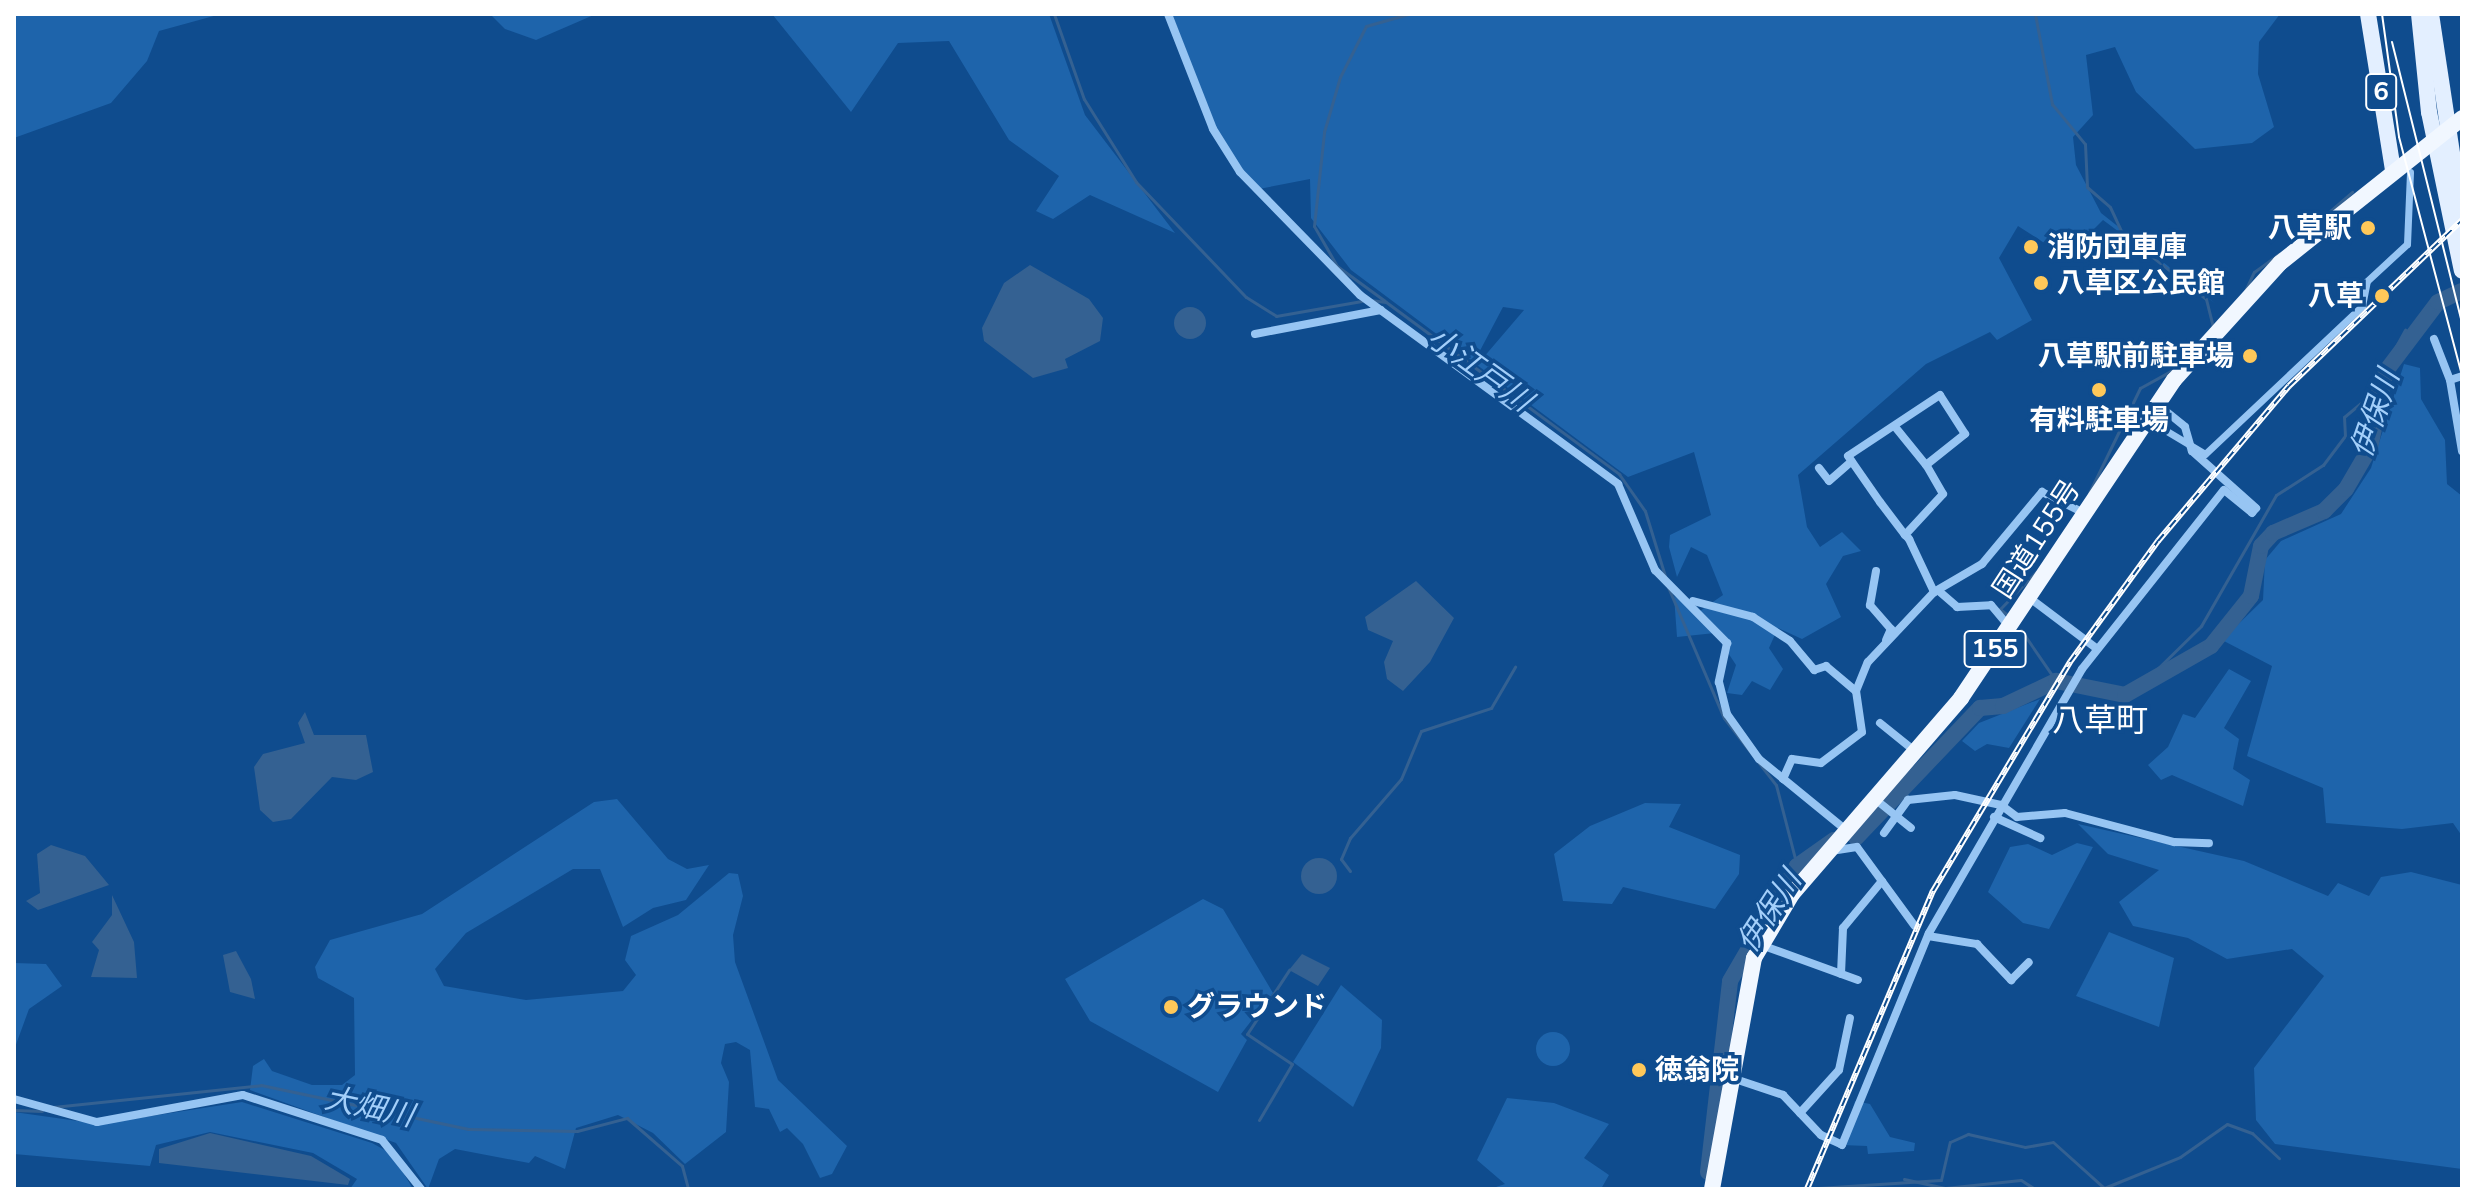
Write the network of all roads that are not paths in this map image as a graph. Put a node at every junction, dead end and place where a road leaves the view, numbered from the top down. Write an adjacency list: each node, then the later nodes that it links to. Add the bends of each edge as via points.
1 (1168, 14): 11 (street, via 1230,159)
2 (2368, 14): 7 (main road, 6)
3 (2416, 14): 5 (main road)
4 (2431, 14): 5 (main road, 6)
5 (2432, 105): 9 (main road, 6); 10 (main road, 6)
6 (2462, 118): 7 (highway, 国道155号 / 155)
7 (2393, 170): 16 (highway, 国道155号 / 155, via 2280,263)
8 (2410, 172): 19 (street, via 2407,244 2367,281 2362,306 2205,454)
9 (2462, 220)
10 (2462, 271)
11 (1378, 308): 12 (street); 29 (street, via 1618,484 1660,578)
12 (1255, 334)
13 (2434, 339): 15 (street)
14 (2462, 376): 15 (street)
15 (2450, 380): 20 (street)
16 (2156, 403): 19 (street, via 2185,427); 24 (highway, 国道155号 / 155)
17 (2155, 424): 19 (street)
18 (1896, 428): 21 (street, via 1849,450); 22 (street); 22 (street, via 1940,395 1965,434)
19 (2188, 443): 32 (street, via 2256,508 2252,513 2224,490)
20 (2462, 451)
21 (1852, 461): 23 (street, via 1829,481); 25 (street)
22 (1926, 465): 25 (street, via 1943,494)
23 (1819, 468)
24 (2081, 511): 27 (street, via 2042,492 1982,564); 28 (highway, 国道155号 / 155)
25 (1905, 535): 27 (street)
26 (1876, 571): 31 (street, via 1870,605 1891,629)
27 (1937, 592): 30 (street, via 1957,607 1991,605); 31 (street)
28 (2031, 599): 30 (highway, 国道155号 / 155); 32 (street)
29 (1693, 602): 33 (street, via 1753,617 1790,641 1814,670 1830,667); 36 (street, via 1727,643 1719,682 1727,714)
30 (2010, 628): 35 (highway, 国道155号 / 155)
31 (1884, 644): 33 (street)
32 (2096, 648): 37 (street)
33 (1856, 691): 36 (street, via 1862,732 1821,763 1792,759)
34 (1880, 723): 35 (street)
35 (1916, 752): 38 (highway, 国道155号 / 155)
36 (1783, 779): 41 (street)
37 (2001, 805): 38 (street, via 1955,795); 39 (street); 44 (street, via 2017,817 2065,813 2174,842)
38 (1886, 807): 40 (street); 41 (highway, 国道155号 / 155); 42 (street)
39 (1994, 817): 43 (street); 48 (street)
40 (1911, 828)
41 (1846, 830): 45 (highway, 国道155号 / 155)
42 (1884, 833)
43 (2040, 838)
44 (2209, 843)
45 (1827, 852): 46 (street, via 1857,847); 49 (highway, 国道155号 / 155)
46 (1882, 881): 47 (street); 51 (street, via 1843,928)
47 (1914, 925)
48 (1928, 936): 50 (street, via 1977,944 2011,980); 56 (street, via 1842,1145)
49 (1760, 945): 51 (street); 54 (highway, 国道155号 / 155)
50 (2029, 962)
51 (1841, 974): 52 (street)
52 (1858, 980)
53 (1850, 1018): 56 (street, via 1839,1070)
54 (1731, 1078): 56 (street, via 1774,1090); 58 (highway, 国道155号 / 155)
55 (14, 1099): 57 (street, via 97,1122 243,1095 382,1140)
56 (1800, 1113)
57 (421, 1189)
58 (1712, 1189)

